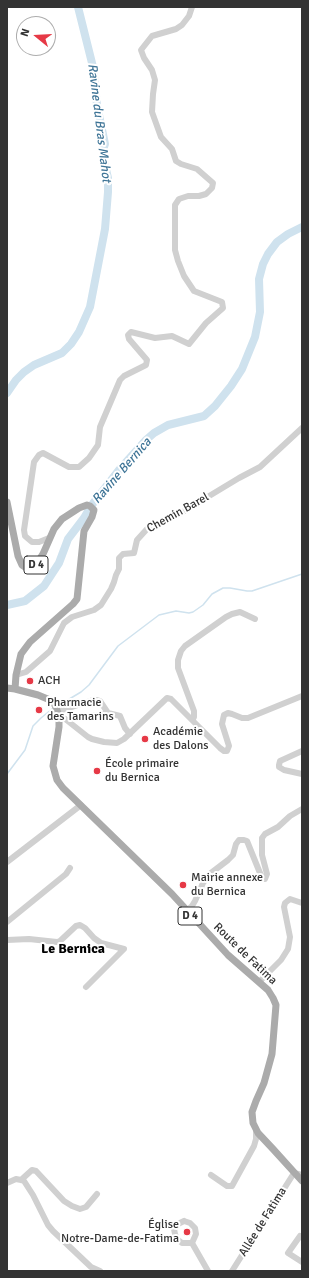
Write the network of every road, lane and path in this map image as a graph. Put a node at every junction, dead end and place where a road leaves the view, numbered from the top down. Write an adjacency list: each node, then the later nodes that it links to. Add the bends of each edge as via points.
1 (192, 7): 4 (street, via 182,25 152,36 142,50 155,80 152,112 160,137 172,149 176,162 197,169 213,183 206,194 179,199 175,205 175,250 178,261 194,290 222,302 223,308 206,323 189,344 172,336 154,338 131,332 128,335 129,340 147,360 146,365 120,380 100,427 98,445 89,458 79,466 69,467 44,454 39,455 34,462 25,536 32,542)
2 (302, 428): 6 (street, Chemin Barel, via 260,467 176,516 147,529 137,540 134,553 123,554 119,558 119,569 111,590 101,605 64,622 50,651 26,672)
3 (7, 502): 4 (main road, D 4, via 18,556 24,567 30,569 36,565)
4 (49, 538): 6 (main road, D 4, via 57,523 72,512 87,505 93,508 94,513 84,531 77,599 30,642 21,654)
5 (256, 619): 13 (street, via 240,612 232,614 181,651 178,668 194,711)
6 (16, 675): 8 (main road, D 4)
7 (7, 688): 8 (main road)
8 (15, 689): 11 (main road, via 50,700)
9 (302, 696): 13 (street, via 248,718 228,713 224,715 222,724 229,746 227,751 220,748)
10 (108, 713): 11 (street, via 97,700 68,708); 12 (street); 14 (street, via 120,716)
11 (58, 714): 14 (street, via 97,741 117,743); 17 (main road, Route de Fatima / D 4, via 58,740 52,766 63,788)
12 (84, 717)
13 (192, 720): 14 (street, via 168,698)
14 (130, 734)
15 (302, 751): 16 (street, via 280,761 278,765 284,770)
16 (302, 774)
17 (81, 805): 19 (street); 22 (main road, Route de Fatima / D 4, via 172,894)
18 (302, 809): 22 (street, via 262,838 262,855 267,874 265,879 262,878 247,841 239,840 232,855 211,873 192,906)
19 (7, 862)
20 (70, 868): 23 (street)
21 (302, 903): 25 (street, via 290,899 285,903 290,937 288,949 281,960)
22 (186, 911): 25 (main road, Route de Fatima / D 4)
23 (7, 922)
24 (7, 940): 26 (street, via 57,942 80,925 101,943 124,949)
25 (258, 982): 27 (main road, Route de Fatima / D 4, via 268,990 276,1006 272,1054 252,1112)
26 (86, 987)
27 (256, 1129): 28 (main road); 30 (street, via 254,1146 232,1186 227,1186)
28 (294, 1173): 29 (street); 32 (main road); 40 (street, Allée de Fatima)
29 (302, 1175)
30 (211, 1176)
31 (21, 1180): 33 (street); 34 (street, via 32,1170 36,1171 64,1200 80,1209 86,1207); 38 (street, via 53,1231 85,1262)
32 (302, 1181)
33 (7, 1183)
34 (97, 1194)
35 (300, 1236): 37 (street, via 288,1253)
36 (192, 1243): 39 (street)
37 (302, 1262)
38 (100, 1271)
39 (208, 1271)
40 (232, 1271)

